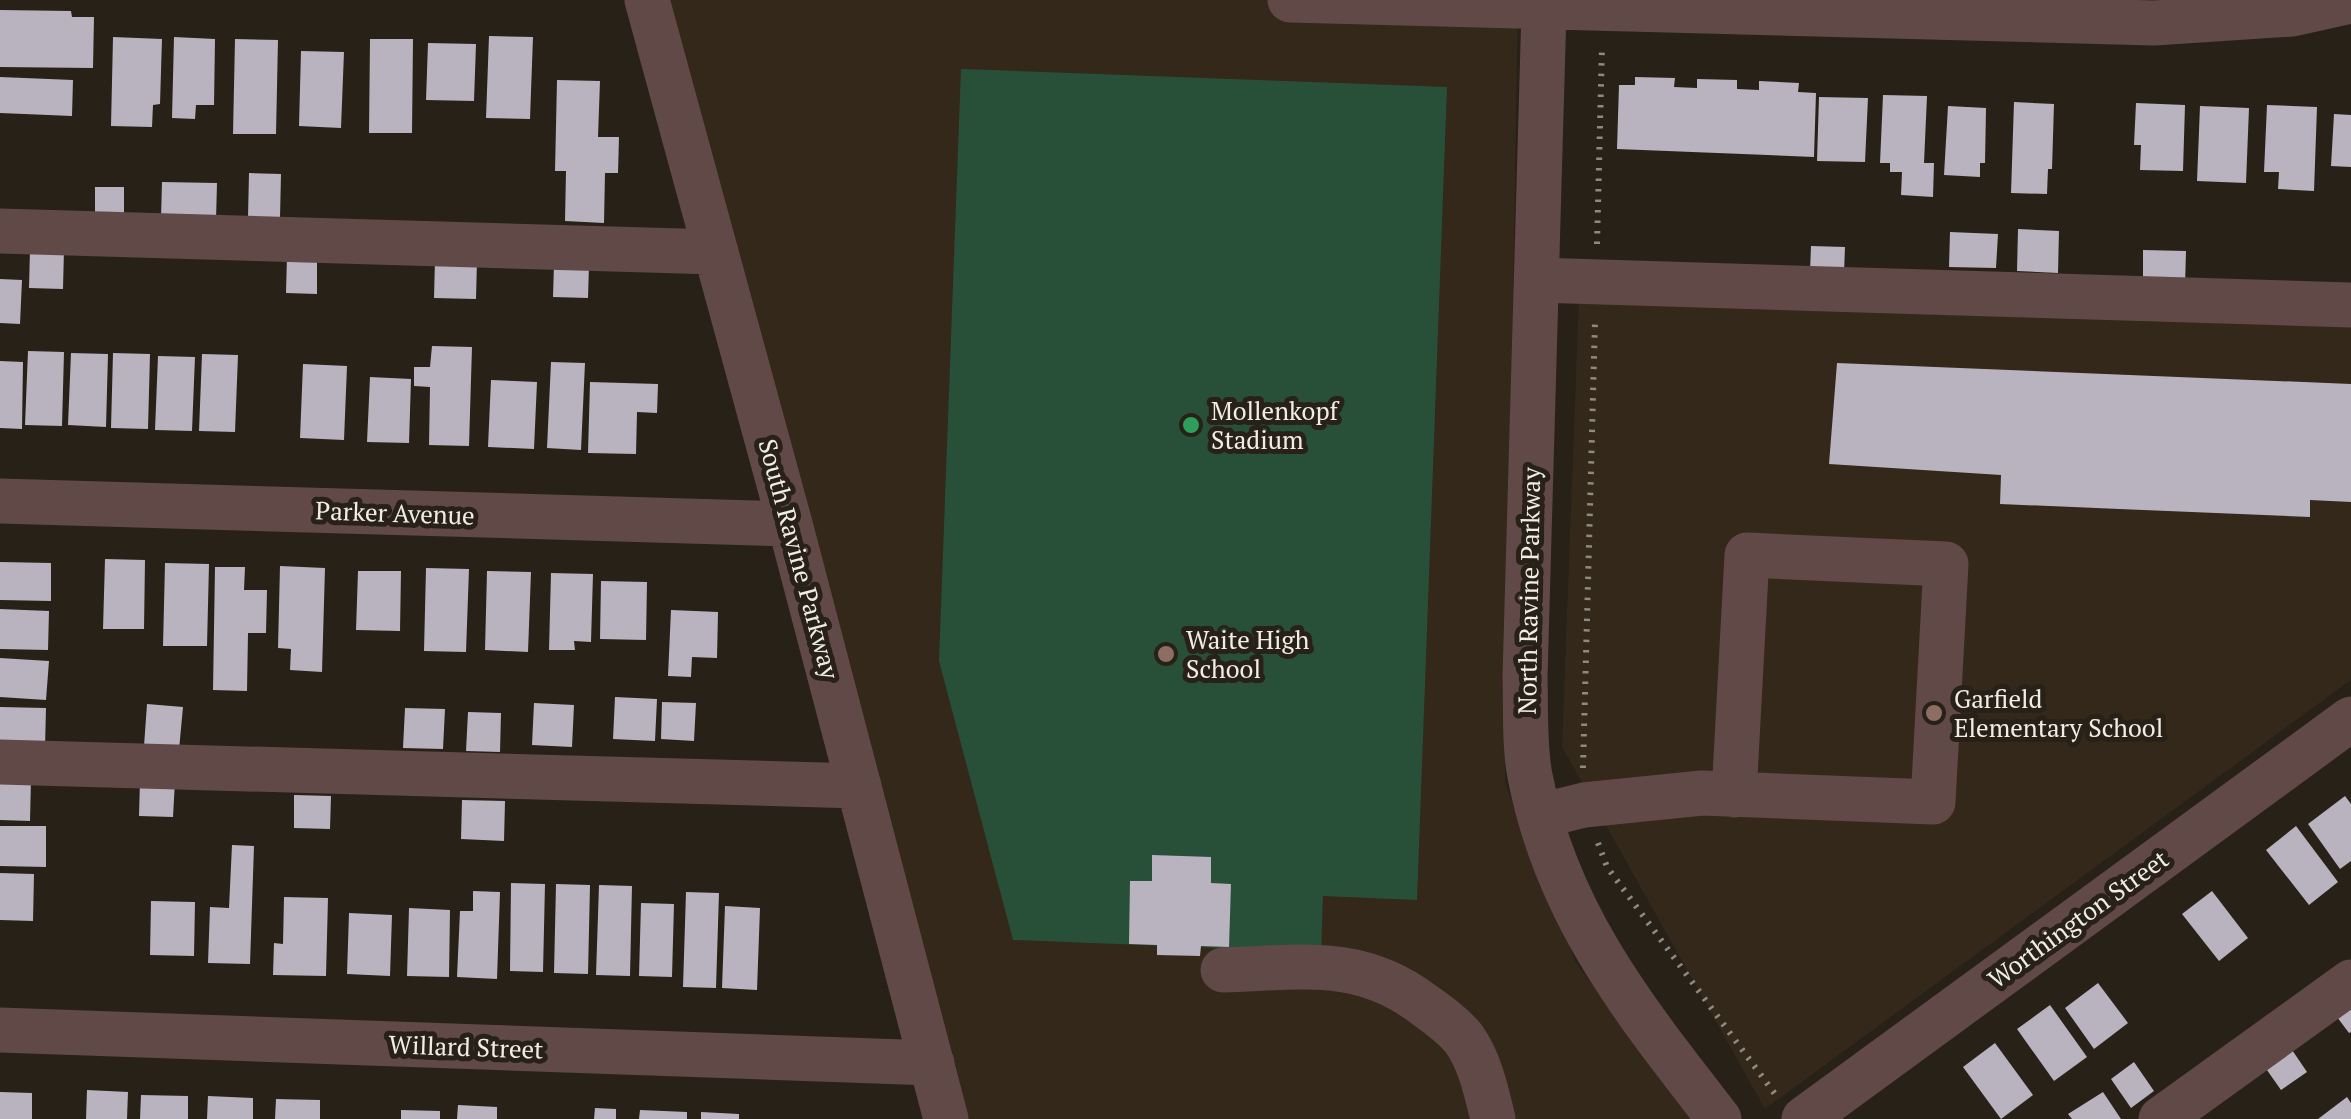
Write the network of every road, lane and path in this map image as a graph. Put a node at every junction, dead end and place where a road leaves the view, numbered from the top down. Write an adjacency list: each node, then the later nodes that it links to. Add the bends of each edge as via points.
1 (647, 0): 9 (street, South Ravine Parkway)
2 (1290, 0): 5 (street)
3 (2351, 2): 7 (street, via 2292,14 2154,23)
4 (1650, 6): 6 (street); 7 (street)
5 (1544, 9): 6 (street); 10 (street, North Ravine Parkway)
6 (1603, 10): 11 (path)
7 (2116, 11)
8 (0, 230): 9 (street)
9 (716, 252): 14 (street, South Ravine Parkway)
10 (1536, 280): 11 (street); 20 (street, North Ravine Parkway, via 1524,677 1529,774)
11 (1596, 282): 12 (street); 19 (path)
12 (2351, 305)
13 (0, 501): 14 (street, Parker Avenue)
14 (790, 524): 17 (street, South Ravine Parkway)
15 (2351, 719): 25 (street, Worthington Street)
16 (0, 762): 17 (street)
17 (859, 786): 24 (street, South Ravine Parkway)
18 (1734, 795): 18 (street, via 1933,802 1946,564 1747,555); 19 (street, via 1657,795)
19 (1584, 805): 20 (street); 25 (path, via 1608,866)
20 (1540, 816): 28 (street, North Ravine Parkway, via 1553,862 1598,955)
21 (1223, 970): 27 (street, via 1333,968 1374,974 1404,989 1465,1041)
22 (2351, 982): 29 (street)
23 (0, 1030): 24 (street, Willard Street)
24 (932, 1064): 26 (street, South Ravine Parkway)
25 (1794, 1112)
26 (946, 1119)
27 (1494, 1119)
28 (1719, 1119)
29 (2161, 1119)

